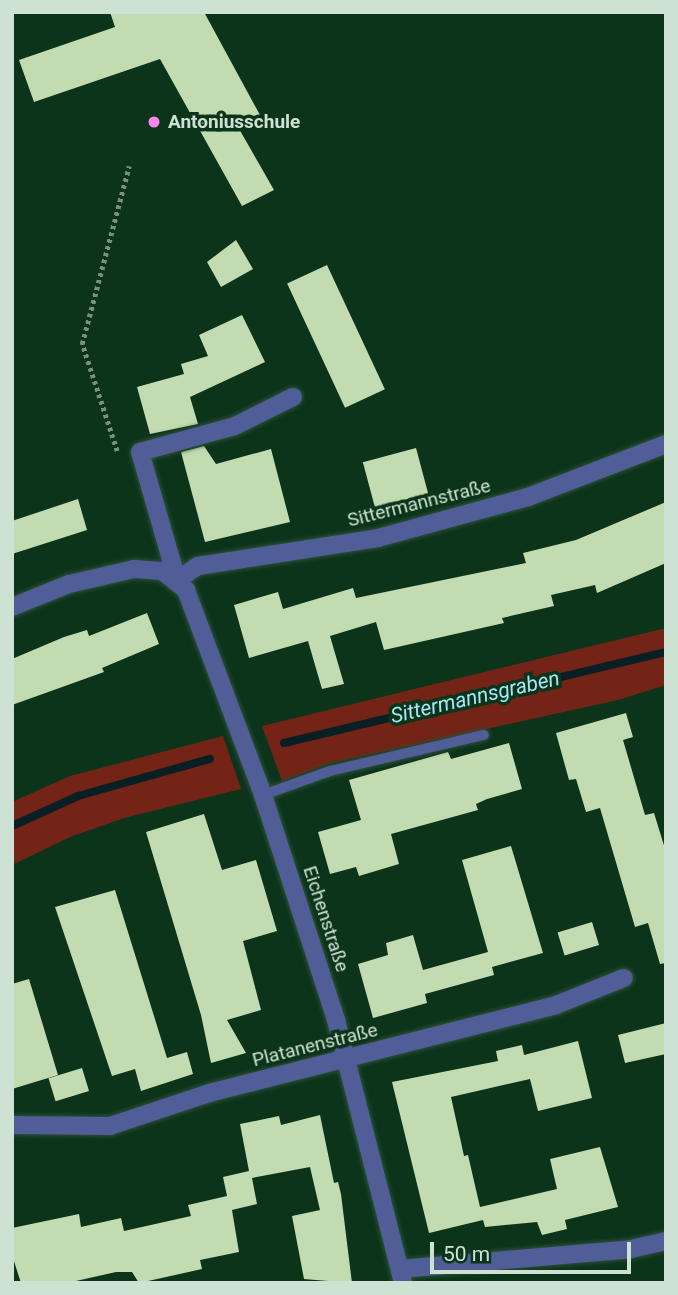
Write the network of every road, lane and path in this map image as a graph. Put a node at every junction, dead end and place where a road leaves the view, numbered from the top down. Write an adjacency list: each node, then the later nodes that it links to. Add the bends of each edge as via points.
1 (128, 166): 4 (path, via 82,344)
2 (293, 397): 5 (street, via 235,426 140,452)
3 (666, 444): 5 (street, Sittermannstraße, via 528,497 378,538 198,566)
4 (120, 457)
5 (177, 580): 6 (street, via 162,571 134,569 69,584); 8 (street, Eichenstraße, via 215,658)
6 (12, 607)
7 (484, 734): 8 (lane, via 330,771)
8 (263, 795): 10 (street, Eichenstraße)
9 (624, 978): 10 (street, Platanenstraße, via 556,1004)
10 (347, 1059): 11 (street, Platanenstraße, via 209,1093 110,1126); 13 (street, Eichenstraße)
11 (12, 1125)
12 (666, 1241): 13 (street)
13 (402, 1276)

